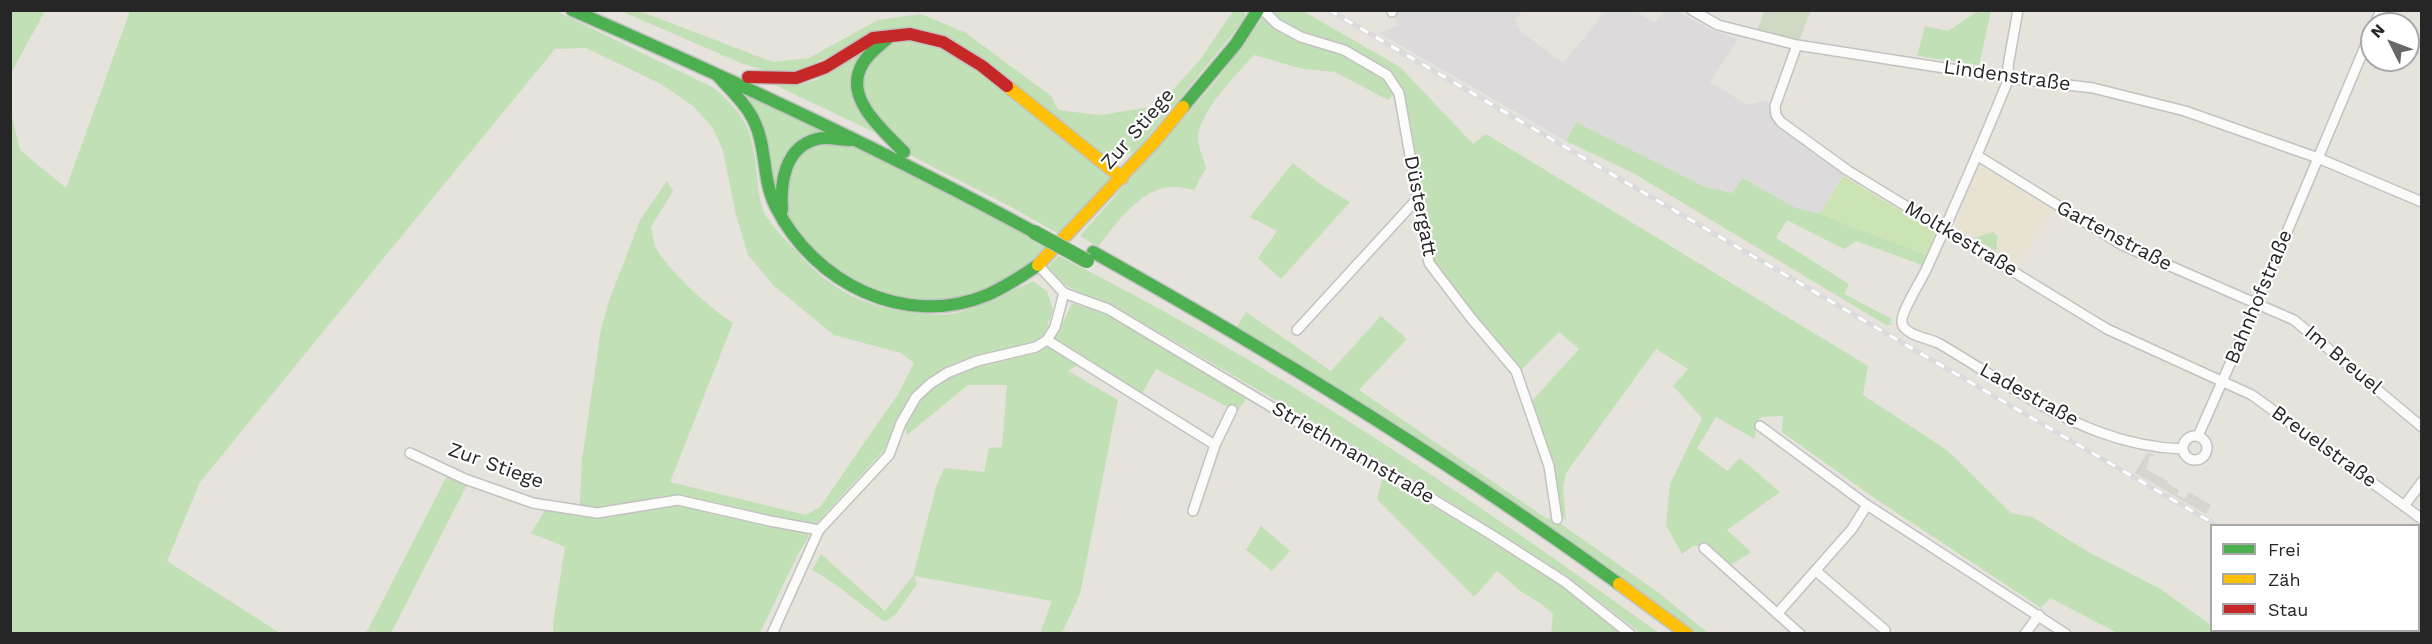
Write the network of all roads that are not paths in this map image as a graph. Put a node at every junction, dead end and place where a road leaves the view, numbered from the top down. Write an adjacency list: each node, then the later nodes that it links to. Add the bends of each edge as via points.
1 (572, 10): 10 (main road)
2 (599, 10): 11 (main road)
3 (1258, 10): 17 (main road, Zur Stiege, via 1218,66)
4 (1263, 10): 18 (street, Düstergatt, via 1277,24 1301,37 1344,50 1387,75 1399,93)
5 (1692, 10): 8 (street, Lindenstraße, via 1719,25)
6 (2018, 10): 12 (street)
7 (891, 36): 11 (main road, via 873,38 811,74 796,78); 14 (main road, via 860,67 857,93 868,114); 17 (main road, via 927,37 960,52)
8 (1797, 45): 12 (street, Lindenstraße); 22 (street, Moltkestraße, via 1775,106 1779,120 1847,170)
9 (2360, 58): 16 (street, Bahnhofstraße)
10 (716, 73): 13 (main road); 20 (main road, Zur Stiege, via 754,123 772,199)
11 (748, 77): 14 (main road)
12 (2009, 78): 15 (street); 16 (street, Lindenstraße, via 2093,88 2185,111)
13 (858, 140): 20 (main road, via 819,139 794,153 782,180); 21 (main road)
14 (904, 152): 21 (main road)
15 (1977, 156): 22 (street); 26 (street, Gartenstraße, via 2122,245)
16 (2318, 158): 19 (street, Lindenstraße); 26 (street, Bahnhofstraße)
17 (1122, 178): 24 (main road, Zur Stiege)
18 (1418, 198): 27 (street); 41 (street, Düstergatt, via 1429,262 1516,371 1549,466)
19 (2421, 202)
20 (783, 217): 24 (main road, Zur Stiege, via 799,243 831,273 867,295 908,306 976,300 1019,280)
21 (1037, 227): 23 (main road)
22 (1945, 229): 29 (street, Moltkestraße, via 2107,328); 35 (street, Ladestraße, via 1902,320 1909,332 1934,341 2078,423 2152,447)
23 (1090, 256): 50 (main road, via 1387,439); 51 (main road, via 1243,338 1403,437)
24 (1038, 265): 25 (street, Striethmannstraße)
25 (1064, 293): 28 (street, via 1055,327); 49 (street, Striethmannstraße, via 1108,309 1392,474 1566,582)
26 (2258, 303): 29 (street, Bahnhofstraße); 32 (street, Im Breuel, via 2294,320)
27 (1297, 330)
28 (1047, 339): 34 (street); 43 (street, via 1036,347 977,361 930,384 916,397 889,455)
29 (2223, 380): 33 (street, Bahnhofstraße); 39 (street, Breuelstraße, via 2252,395)
30 (1232, 410): 34 (street)
31 (1760, 426): 38 (street)
32 (2421, 427)
33 (2198, 436): 35 (street, via 2187,439); 35 (street, via 2207,446 2202,459 2188,458)
34 (1215, 445): 40 (street)
35 (2183, 449)
36 (410, 453): 43 (street, Zur Stiege, via 465,479 533,503 597,513 678,500)
37 (2421, 482): 39 (street)
38 (1867, 505): 45 (street, via 1852,530); 47 (street)
39 (2404, 506): 42 (street, Breuelstraße)
40 (1193, 511)
41 (1557, 519)
42 (2421, 519)
43 (819, 530): 48 (street)
44 (1704, 548): 46 (street)
45 (1816, 572): 46 (street); 53 (street)
46 (1777, 614): 52 (street)
47 (2039, 615): 54 (street); 55 (street)
48 (771, 633)
49 (1630, 633)
50 (1670, 633)
51 (1687, 633)
52 (1800, 633)
53 (1886, 633)
54 (2025, 633)
55 (2066, 633)

